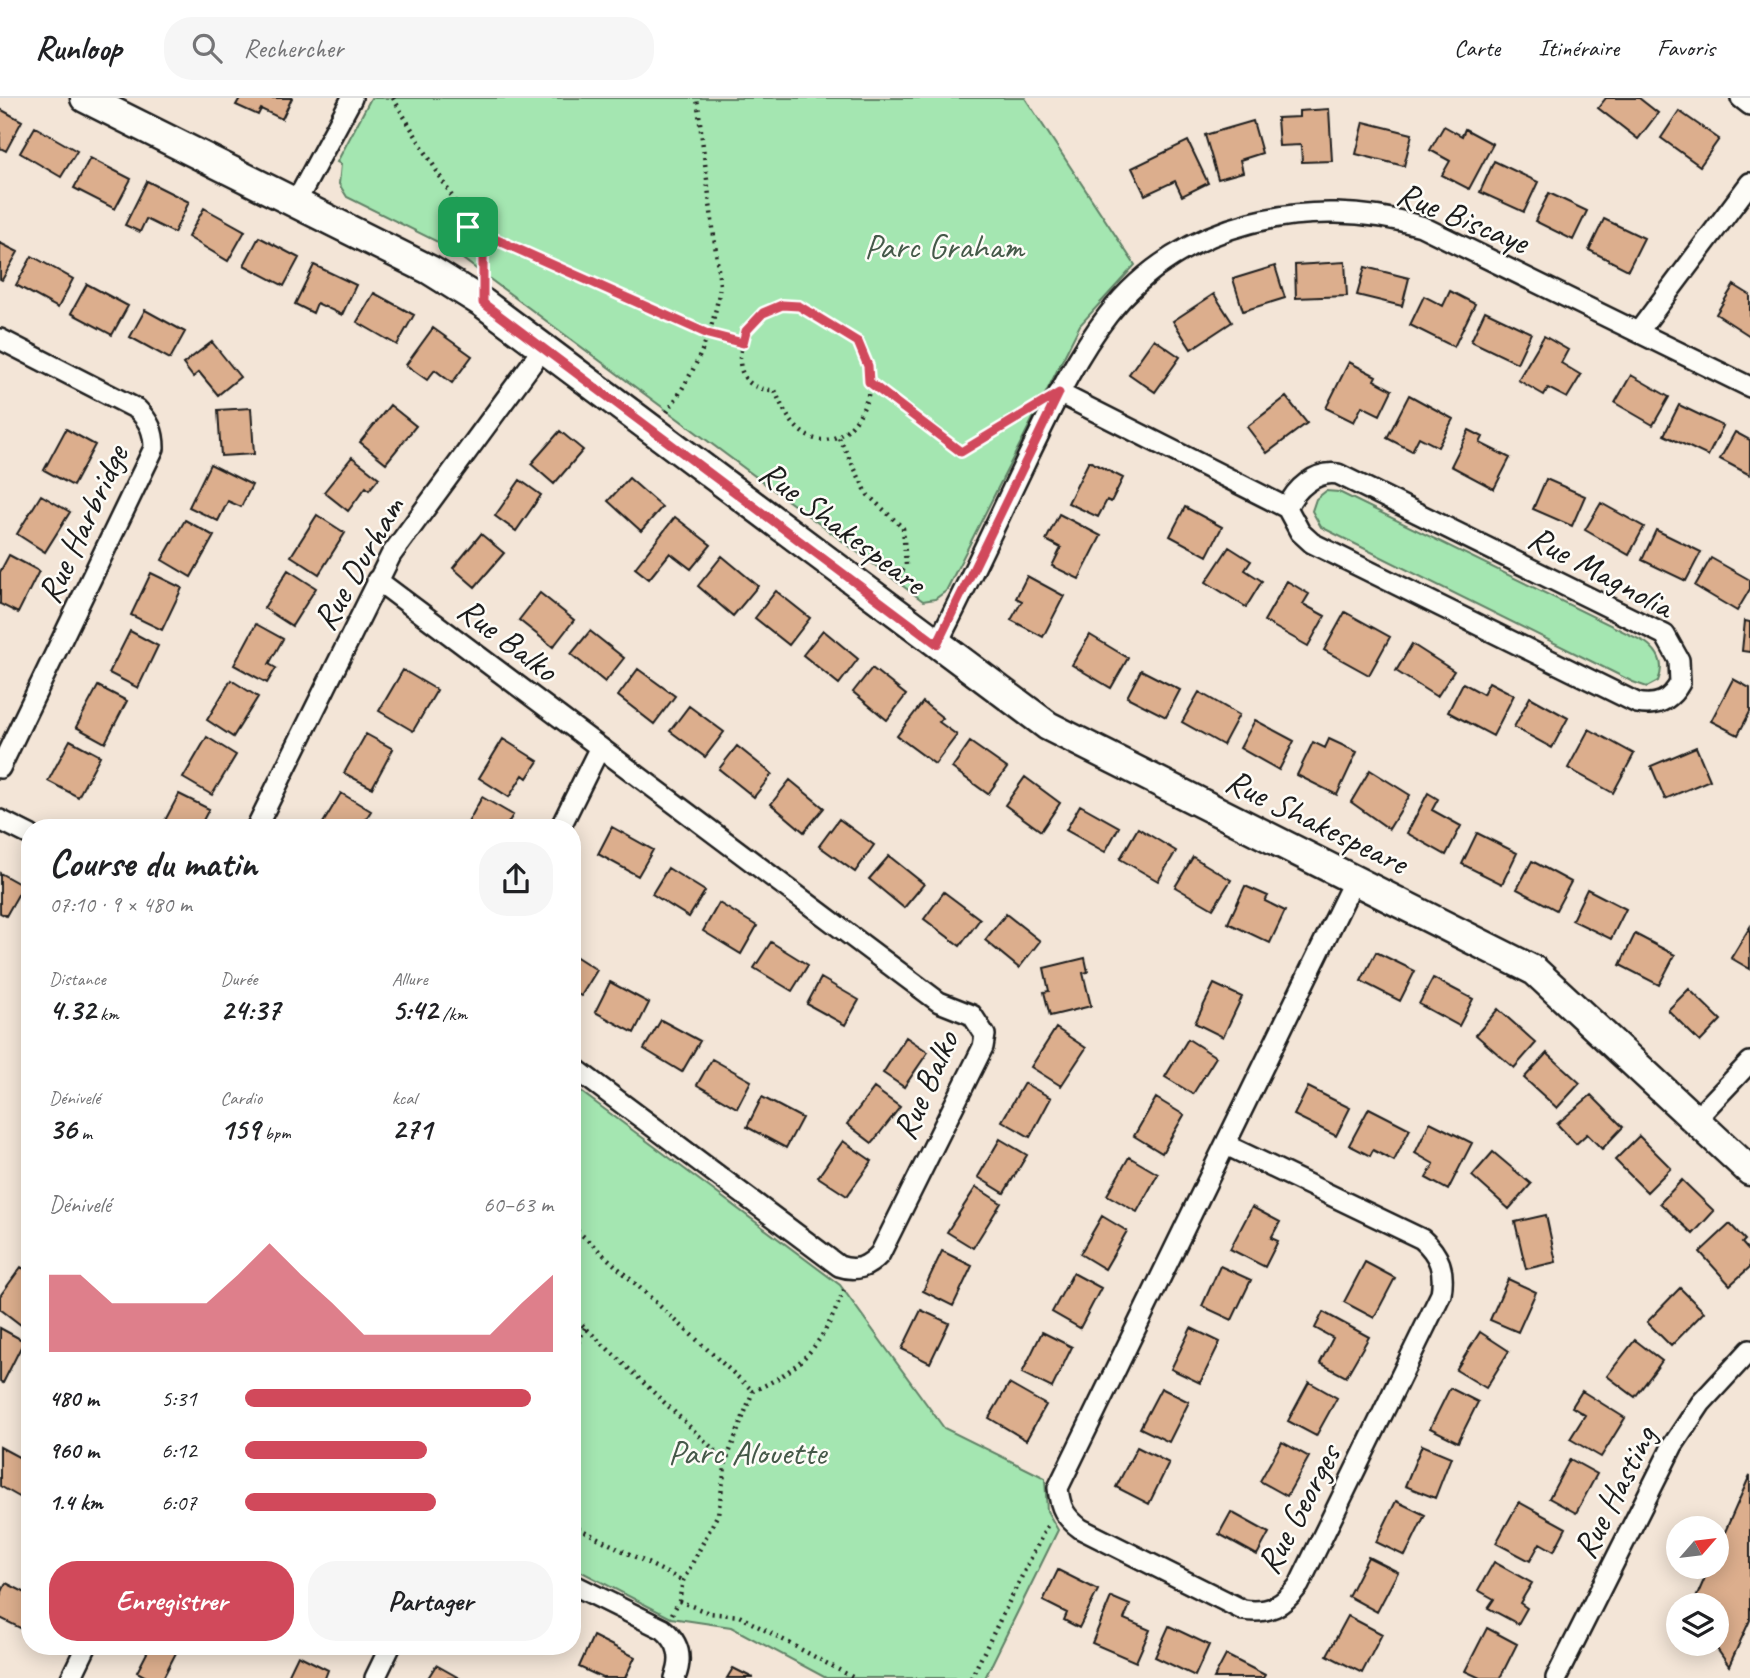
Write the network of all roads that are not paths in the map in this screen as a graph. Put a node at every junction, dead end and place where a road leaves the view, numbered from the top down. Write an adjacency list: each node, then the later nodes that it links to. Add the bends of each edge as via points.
1 (85, 98): 6 (street, Rue Shakespeare)
2 (352, 98): 6 (street)
3 (1741, 98): 4 (street)
4 (1750, 105)
5 (1750, 183): 7 (street)
6 (296, 202): 9 (street, Rue Shakespeare, via 430,270)
7 (1639, 331): 10 (street, Rue Biscaye); 11 (street, Rue Biscaye, via 1421,226 1371,214 1313,211 1243,225 1175,256 1110,312)
8 (0, 339): 16 (street, Rue Harbridge, via 137,409 148,420 153,448)
9 (544, 347): 13 (street, Rue Durham, via 406,533); 14 (street, Rue Shakespeare)
10 (1750, 387)
11 (1059, 393): 12 (street, Rue Magnolia); 14 (street, Rue Biscaye)
12 (1287, 508): 12 (street, Rue Magnolia, via 1291,520 1312,543 1637,703 1651,706 1665,701 1680,683 1679,660 1665,635 1338,474 1324,474 1306,484)
13 (377, 580): 15 (street, Rue Balko); 17 (street, Rue Durham)
14 (937, 644): 21 (street, Rue Shakespeare, via 1064,736)
15 (599, 749): 18 (street); 23 (street, Rue Balko, via 939,1002 972,1015 985,1035 984,1048 880,1254 872,1263 851,1270 839,1266)
16 (0, 768)
17 (260, 819)
18 (564, 819)
19 (0, 820): 20 (street)
20 (21, 830)
21 (1354, 880): 24 (street, Rue Shakespeare, via 1535,971); 25 (street)
22 (1750, 1062): 24 (street)
23 (581, 1073)
24 (1695, 1120): 26 (street, Rue Shakespeare)
25 (1226, 1144): 25 (street, Rue Georges, via 1058,1488 1067,1519 1081,1529 1243,1610 1259,1612 1275,1609 1299,1585 1441,1294 1443,1280 1434,1250 1422,1239)
26 (1750, 1171)
27 (1750, 1350): 34 (street, Rue Hasting, via 1701,1403 1672,1445)
28 (581, 1588): 33 (street, via 672,1636 680,1662)
29 (82, 1655): 31 (street)
30 (386, 1655): 32 (street)
31 (71, 1678)
32 (375, 1678)
33 (675, 1678)
34 (1556, 1678)

